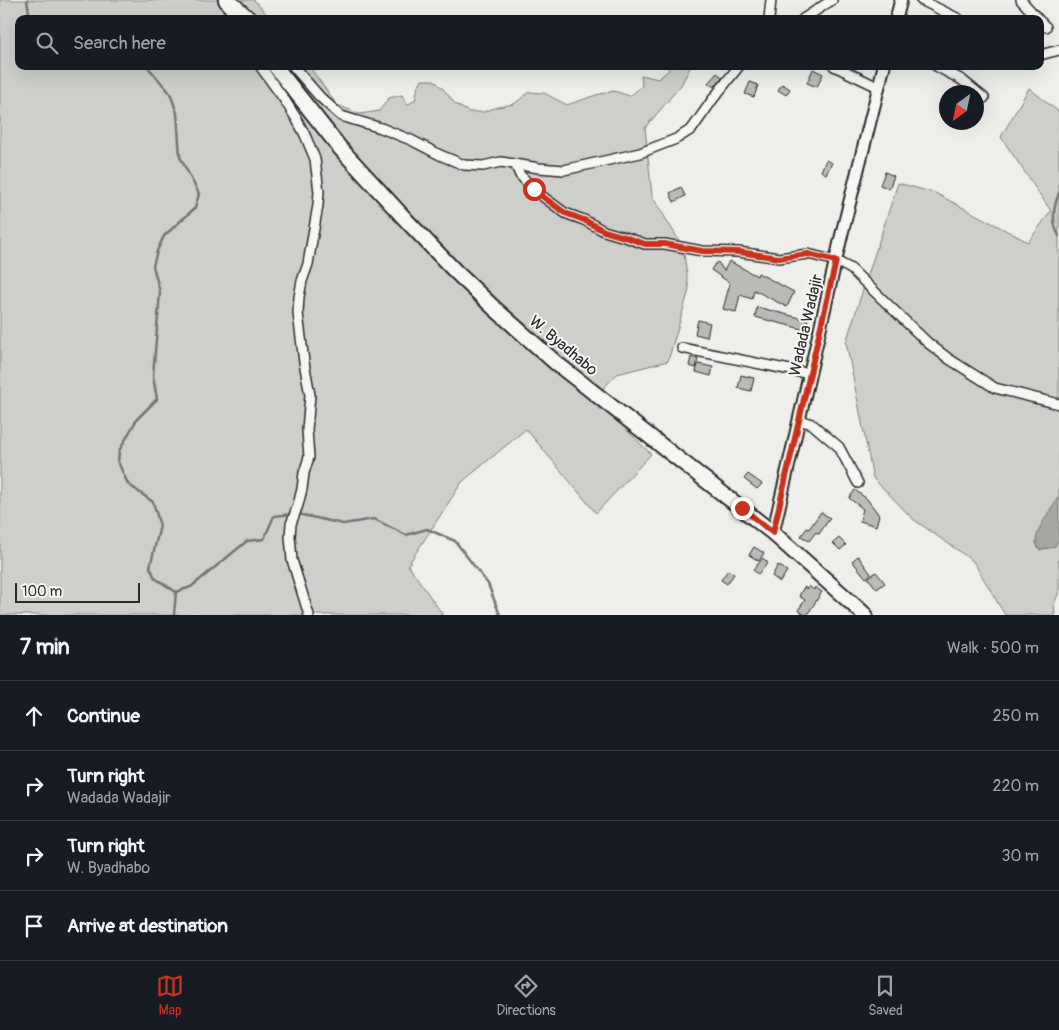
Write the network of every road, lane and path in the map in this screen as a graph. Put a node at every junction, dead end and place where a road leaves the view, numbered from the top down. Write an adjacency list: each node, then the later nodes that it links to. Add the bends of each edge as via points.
1 (226, 0): 8 (main road)
2 (232, 0): 9 (street)
3 (771, 0): 10 (street)
4 (832, 0): 11 (street)
5 (901, 0): 12 (street)
6 (921, 0): 13 (street)
7 (1021, 0): 14 (street)
8 (237, 15)
9 (248, 15)
10 (769, 15)
11 (809, 15)
12 (897, 15)
13 (950, 15)
14 (1035, 15)
15 (1059, 50): 16 (street)
16 (1044, 54)
17 (263, 70): 34 (street, via 305,135 315,159 319,192 298,313 310,395 309,457 290,536 292,560)
18 (278, 70): 33 (main road, W. Byadhabo, via 340,148 406,221 494,308 556,363)
19 (296, 70): 26 (street, via 341,116 381,128 464,165)
20 (736, 70): 26 (street, via 692,129 676,139 640,152 564,170)
21 (842, 70): 25 (street)
22 (883, 70): 25 (street, Wadada Wadajir)
23 (943, 70): 24 (street)
24 (968, 85)
25 (878, 87): 27 (street, Wadada Wadajir)
26 (515, 164): 27 (street, via 527,182 565,213 604,231 645,244 779,258 808,254)
27 (836, 261): 29 (street, Wadada Wadajir); 30 (street, via 851,269 928,343 964,369 995,388)
28 (682, 348): 29 (street)
29 (810, 374): 31 (street, Wadada Wadajir)
30 (1059, 404)
31 (800, 420): 32 (street, via 812,424 839,447); 33 (street, Wadada Wadajir)
32 (858, 483)
33 (773, 533): 35 (main road, W. Byadhabo)
34 (309, 615)
35 (865, 615)

